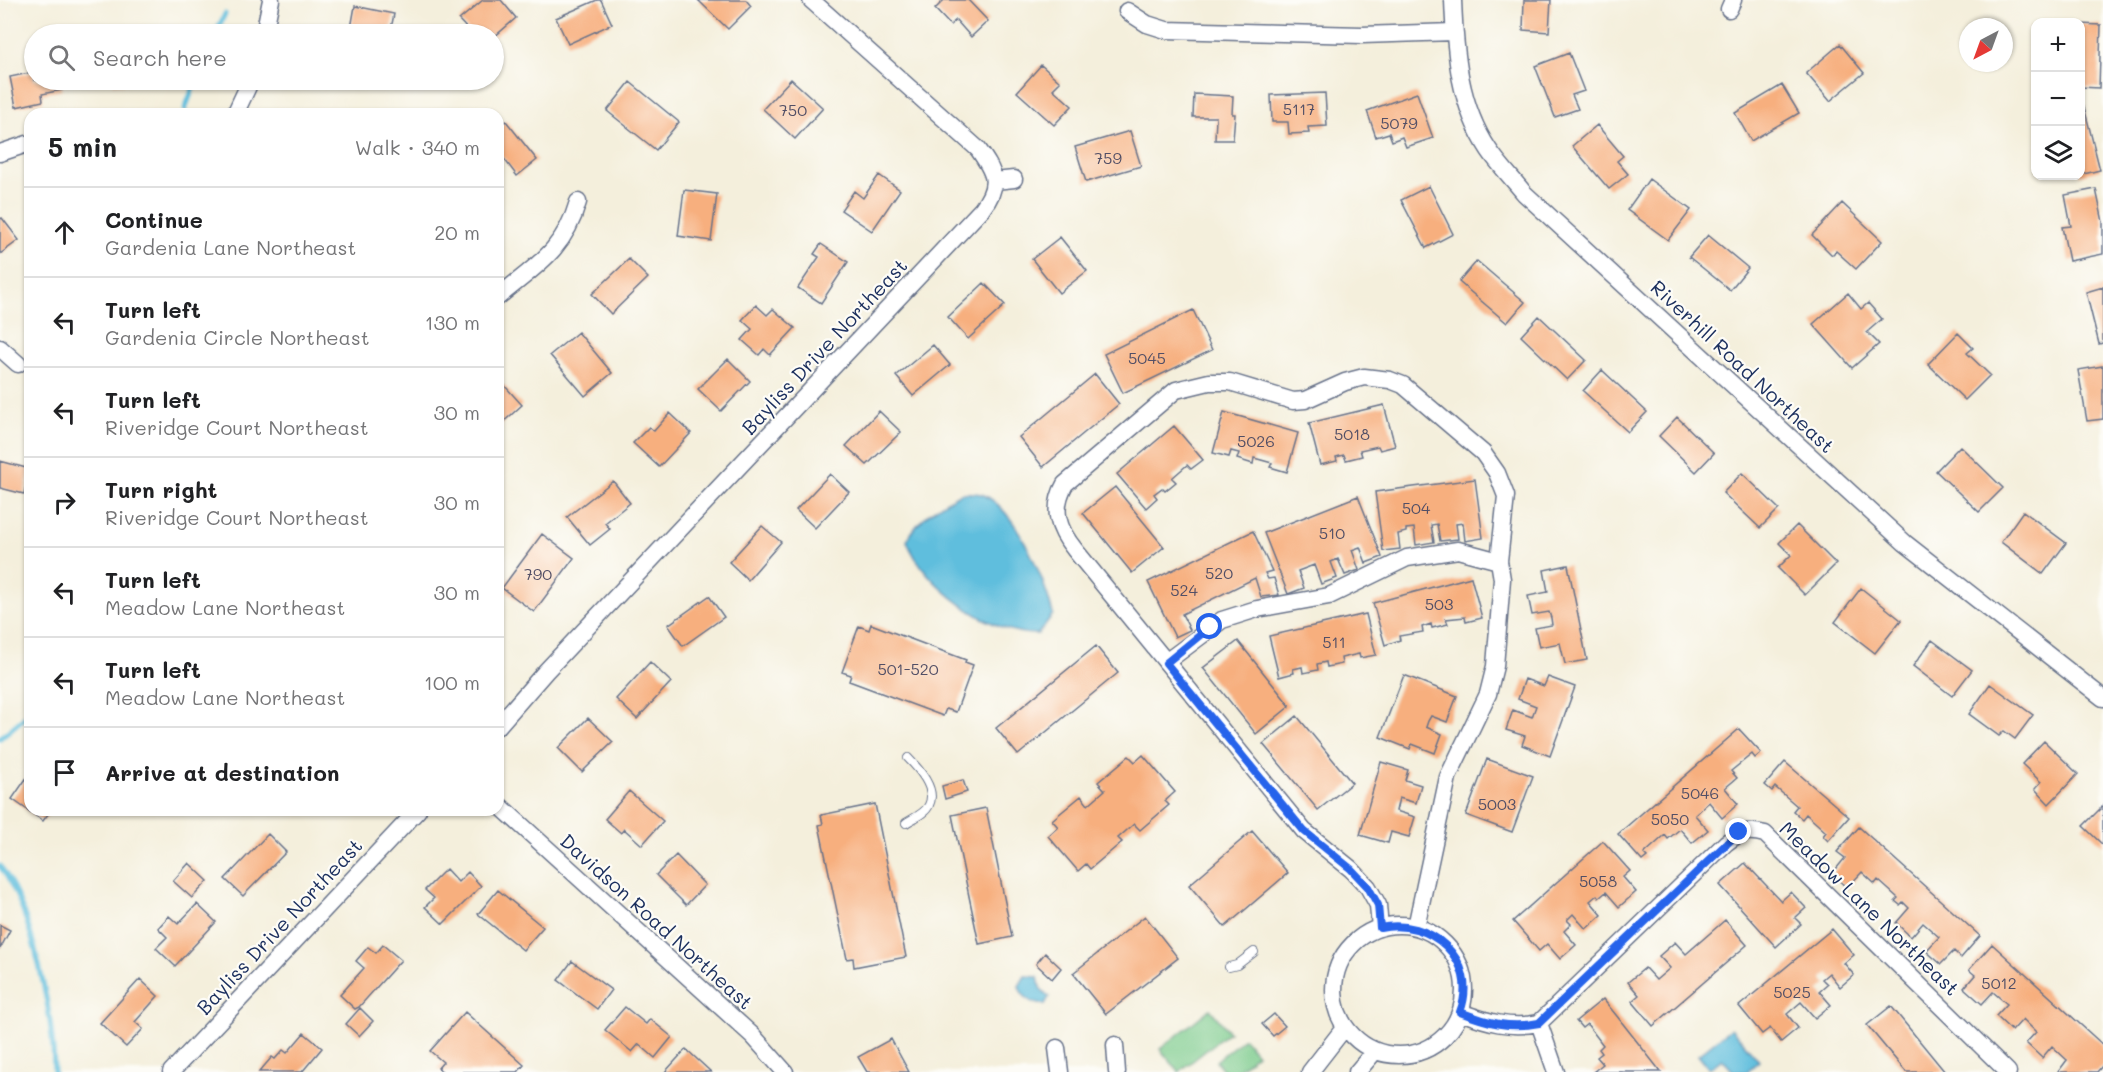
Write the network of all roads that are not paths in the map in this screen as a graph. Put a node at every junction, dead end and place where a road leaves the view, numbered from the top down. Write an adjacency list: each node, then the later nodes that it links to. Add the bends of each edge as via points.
1 (271, 0): 5 (street)
2 (812, 0): 12 (street, via 978,149)
3 (1453, 0): 6 (street, Riverhill Road Northeast)
4 (1126, 11): 6 (street, via 1166,30 1339,35)
5 (266, 24)
6 (1454, 32): 19 (street, Riverhill Road Northeast, via 1458,76 1470,115 1489,151 1524,193 1905,543)
7 (246, 90): 8 (street)
8 (238, 108)
9 (24, 145): 10 (street)
10 (0, 153)
11 (1014, 179): 12 (street)
12 (995, 181): 20 (street, Bayliss Drive Northeast, via 993,194 982,209)
13 (578, 202): 14 (street, via 561,243)
14 (504, 292)
15 (0, 348): 16 (street)
16 (18, 364)
17 (1499, 561): 18 (street, via 1458,550 1407,558 1329,596 1257,609 1222,620); 18 (street, via 1506,496 1497,473 1484,453 1403,385 1364,377 1305,400 1230,382 1209,382 1176,390 1065,484 1056,510 1064,537); 25 (street, via 1502,579 1495,666 1488,693 1448,777)
18 (1166, 663): 26 (street, via 1304,831 1368,887 1378,905)
19 (2103, 698)
20 (504, 719)
21 (908, 758): 24 (lane, via 925,778 930,798 929,805)
22 (504, 809): 36 (street, Davidson Road Northeast, via 753,1036)
23 (412, 816): 35 (street, Bayliss Drive Northeast)
24 (906, 823)
25 (1416, 927): 26 (street); 29 (street, via 1434,935 1460,966 1464,985)
26 (1380, 928): 31 (street, via 1356,941 1342,958 1334,978 1334,1000)
27 (1254, 952): 28 (lane)
28 (1229, 967)
29 (1460, 1012): 30 (street, via 1494,1025); 34 (street, via 1443,1039 1427,1049 1409,1055)
30 (1539, 1023): 41 (street); 42 (street, Meadow Lane Northeast, via 1726,843 1739,832 1751,830 1765,834)
31 (1346, 1027): 34 (street, via 1355,1039); 39 (street)
32 (1115, 1045): 38 (street)
33 (1057, 1048): 37 (street)
34 (1375, 1051): 40 (street)
35 (171, 1072)
36 (785, 1072)
37 (1060, 1072)
38 (1117, 1072)
39 (1310, 1072)
40 (1357, 1072)
41 (1556, 1072)
42 (2008, 1072)

